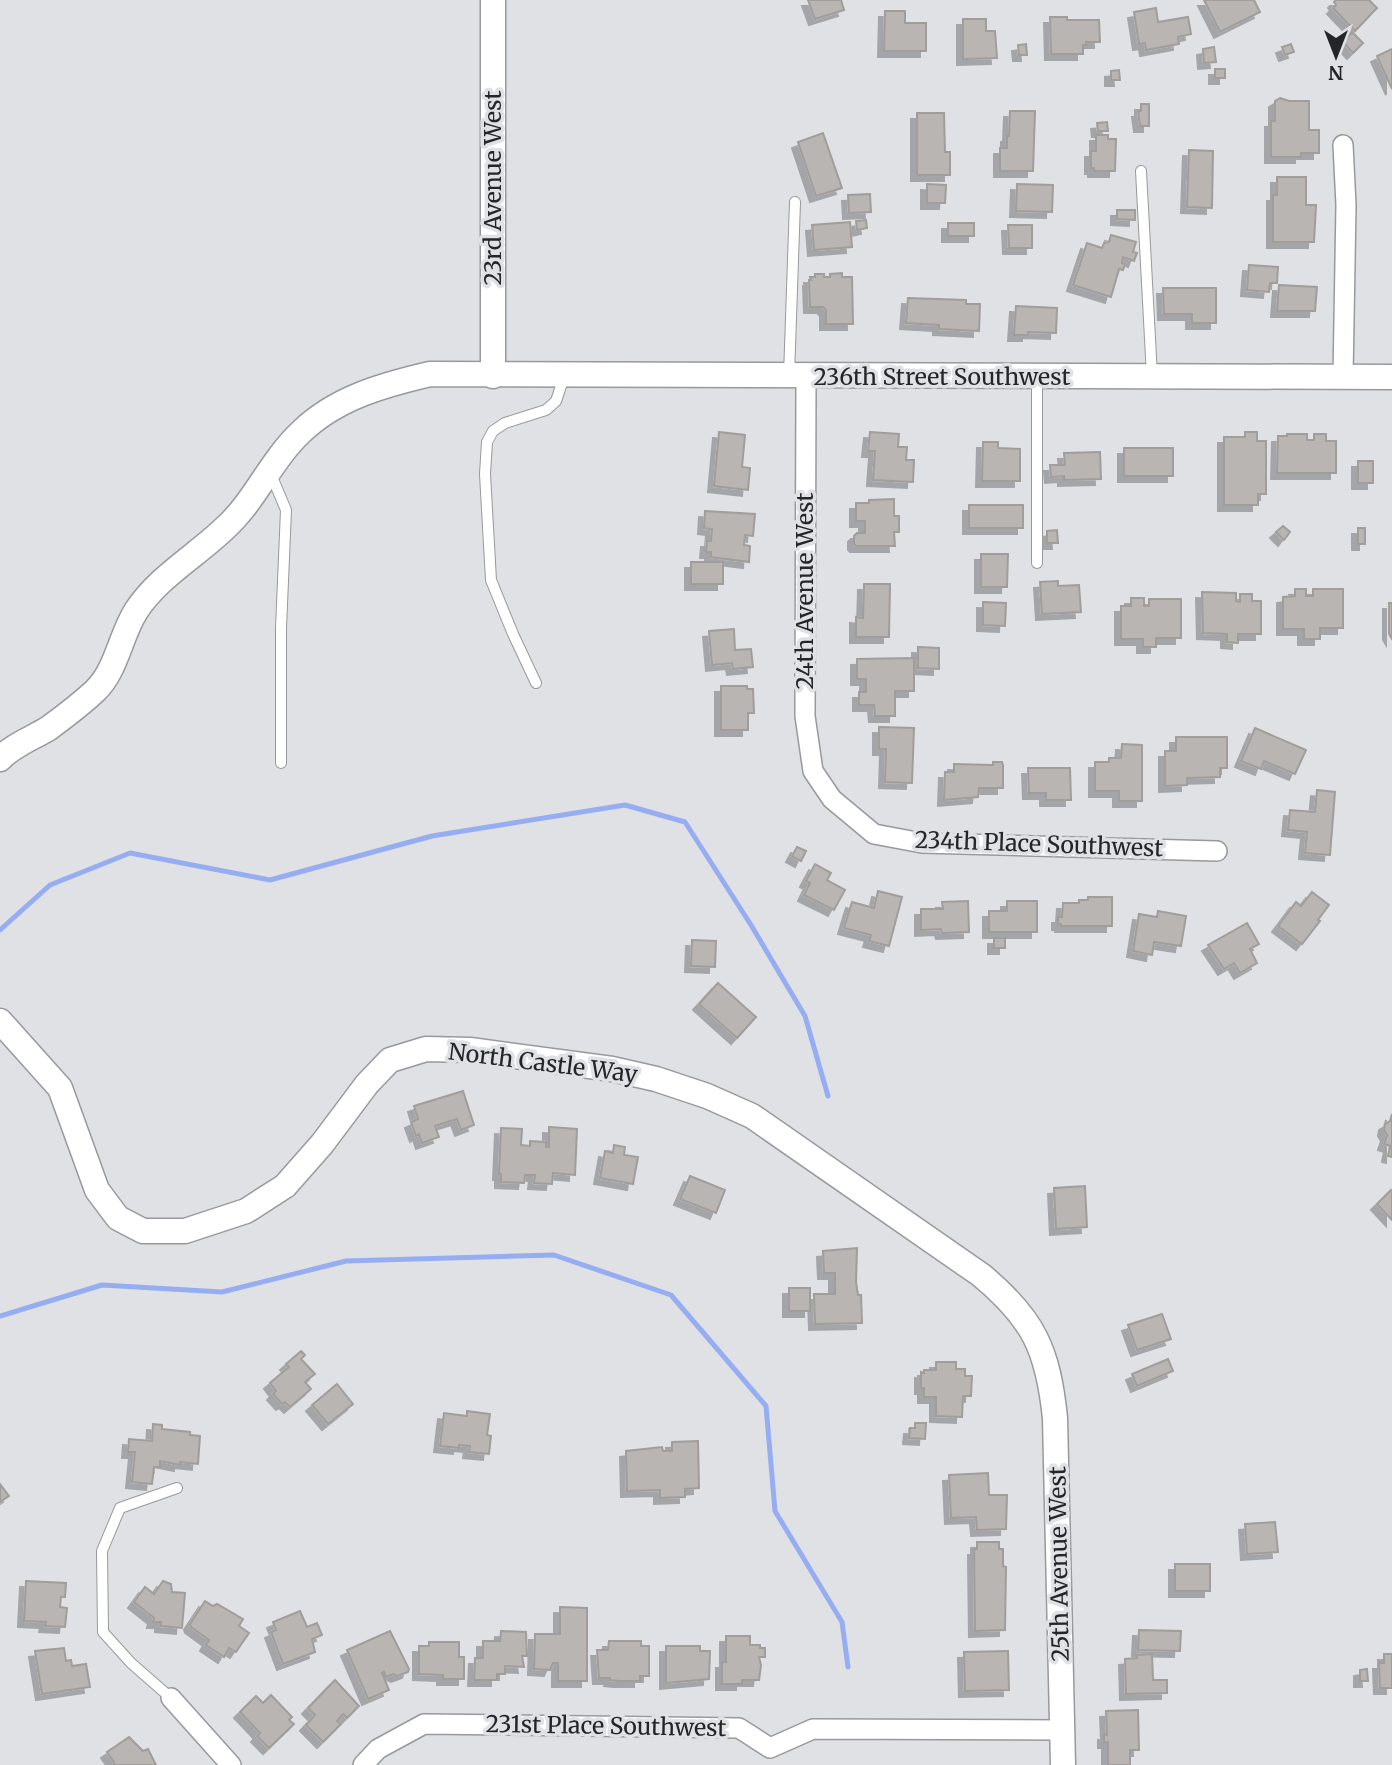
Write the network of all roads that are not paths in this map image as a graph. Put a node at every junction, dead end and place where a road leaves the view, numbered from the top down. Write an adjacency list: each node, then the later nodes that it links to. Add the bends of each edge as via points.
1 (494, 0): 5 (street, 23rd Avenue West)
2 (1343, 145): 10 (street)
3 (1141, 172): 9 (lane)
4 (795, 202): 7 (lane)
5 (493, 376): 6 (street, 236th Street Southwest); 12 (street, 236th Street Southwest, via 430,374 338,403 300,433)
6 (564, 376): 7 (street, 236th Street Southwest); 14 (lane, via 556,401 546,410 505,424 493,431 487,442 491,580)
7 (797, 377): 8 (street, 236th Street Southwest); 17 (street, 24th Avenue West, via 805,716 813,771)
8 (1037, 377): 9 (street, 236th Street Southwest); 13 (lane)
9 (1152, 377): 10 (street, 236th Street Southwest)
10 (1343, 377): 11 (street, 236th Street Southwest)
11 (1392, 377)
12 (270, 472): 15 (street, 236th Street Southwest, via 228,526 160,581 135,612 97,690); 16 (lane, via 286,510)
13 (1037, 564)
14 (536, 683)
15 (0, 759)
16 (281, 763)
17 (832, 799): 18 (street, 234th Place Southwest, via 874,834 922,843)
18 (1217, 851)
19 (0, 1021): 20 (street, North Castle Way, via 60,1088 97,1190 118,1218 143,1231 185,1231 246,1211 285,1186 390,1060 426,1049 470,1050 611,1069 707,1096 752,1116 813,1156 1007,1297 1038,1341)
20 (1045, 1364): 23 (street, 25th Avenue West, via 1055,1418)
21 (177, 1488): 22 (lane, via 120,1508 103,1551 103,1632)
22 (170, 1698): 25 (street)
23 (1063, 1730): 24 (street, 231st Place Southwest, via 813,1729); 27 (street, 25th Avenue West)
24 (768, 1756): 26 (street, 231st Place Southwest, via 739,1728 424,1724 377,1749)
25 (231, 1765)
26 (363, 1765)
27 (1063, 1765)

